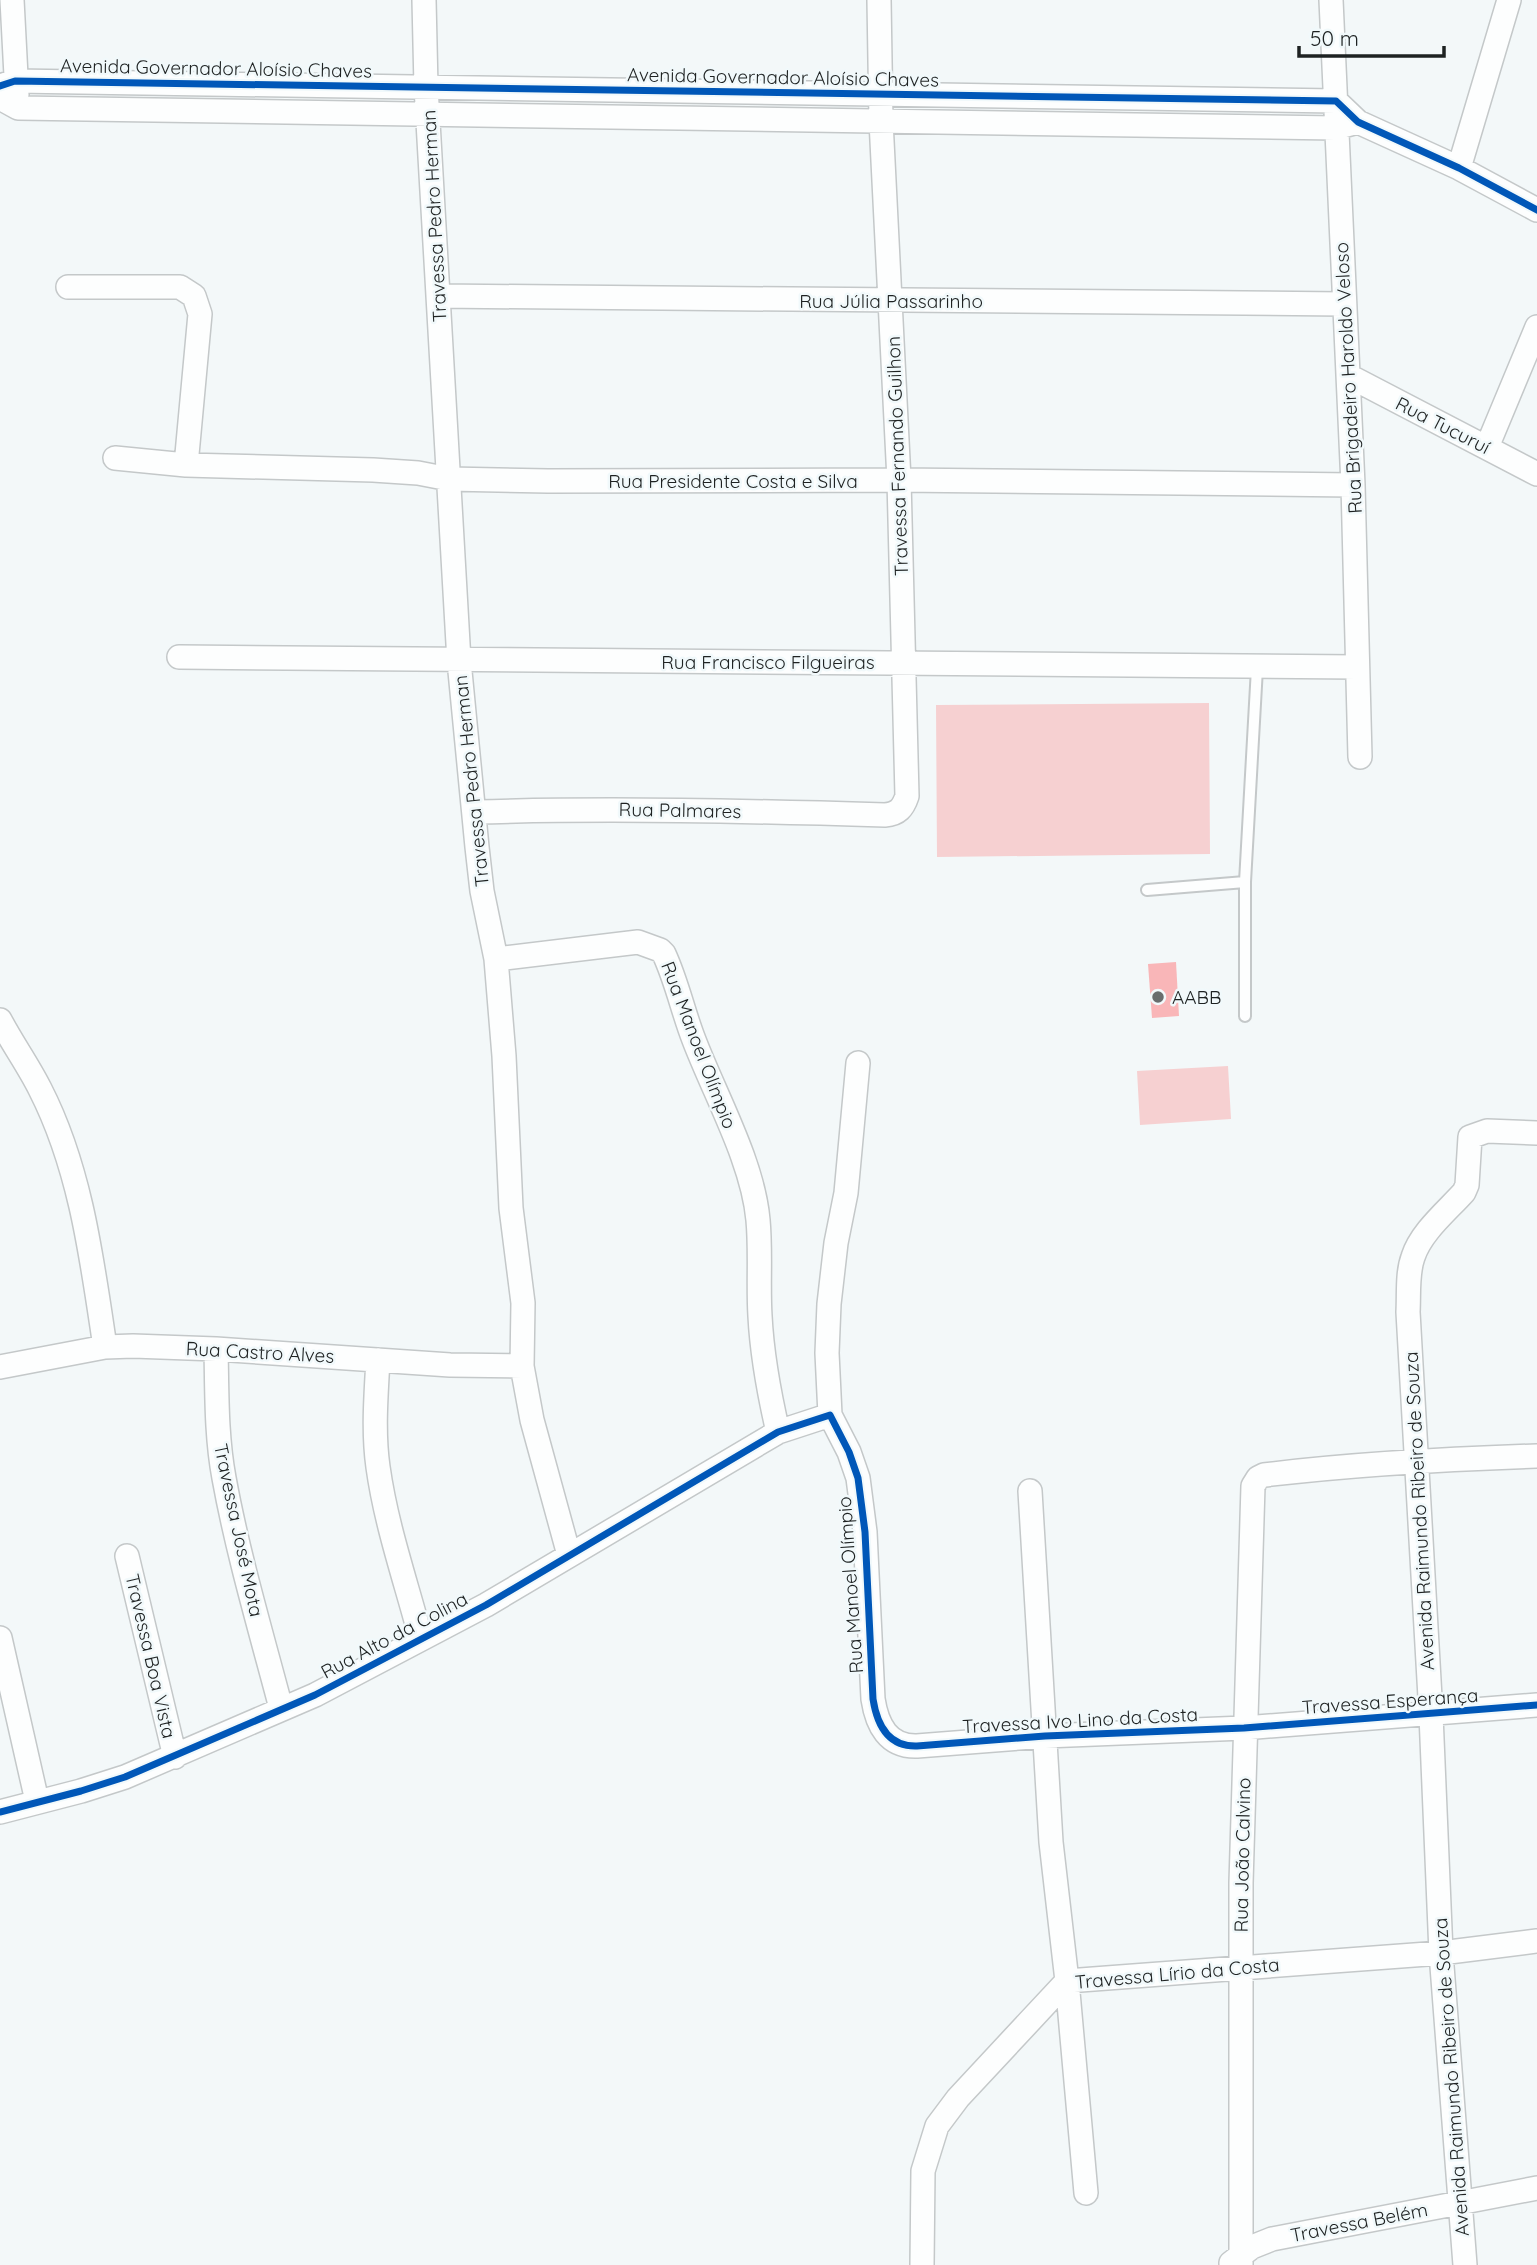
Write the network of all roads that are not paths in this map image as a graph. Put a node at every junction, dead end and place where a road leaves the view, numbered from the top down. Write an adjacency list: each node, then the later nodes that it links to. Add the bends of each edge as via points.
1 (12, 0): 7 (street)
2 (424, 0): 6 (street, Travessa Pedro Herman)
3 (878, 0): 8 (street, Travessa Fernando Guilhon)
4 (1331, 0): 9 (street)
5 (1509, 0): 13 (street)
6 (426, 88): 7 (street, Avenida Governador Aloísio Chaves); 8 (street, Avenida Governador Aloísio Chaves); 10 (street, Travessa Pedro Herman)
7 (8, 93): 10 (street)
8 (881, 94): 9 (street, Avenida Governador Aloísio Chaves); 11 (street, Travessa Fernando Guilhon)
9 (1336, 101): 12 (street)
10 (429, 114): 11 (street); 16 (street, Travessa Pedro Herman)
11 (881, 121): 12 (street); 17 (street, Travessa Fernando Guilhon)
12 (1347, 125): 13 (street); 18 (street, Rua Brigadeiro Haroldo Veloso)
13 (1459, 168): 14 (street)
14 (1537, 211)
15 (68, 287): 23 (street, via 180,287 194,296 200,314)
16 (438, 296): 17 (street, Rua Júlia Passarinho); 25 (street, Travessa Pedro Herman)
17 (891, 301): 18 (street, Rua Júlia Passarinho); 26 (street, Travessa Fernando Guilhon)
18 (1344, 304): 20 (street, Rua Brigadeiro Haroldo Veloso)
19 (1537, 327): 21 (street)
20 (1349, 376): 21 (street, Rua Tucuruí); 27 (street, Rua Brigadeiro Haroldo Veloso)
21 (1487, 447): 24 (street, Rua Tucuruí)
22 (115, 458): 23 (street, Rua Presidente Costa e Silva)
23 (186, 465): 25 (street, Rua Presidente Costa e Silva, via 373,470)
24 (1537, 474)
25 (449, 479): 26 (street, Rua Presidente Costa e Silva); 29 (street, Travessa Pedro Herman)
26 (899, 480): 27 (street, Rua Presidente Costa e Silva); 30 (street, Travessa Fernando Guilhon)
27 (1353, 485): 31 (street, Rua Brigadeiro Haroldo Veloso)
28 (180, 657): 29 (street, Rua Francisco Filgueiras)
29 (459, 661): 30 (street, Rua Francisco Filgueiras); 34 (street, Travessa Pedro Herman)
30 (904, 663): 32 (street, Rua Francisco Filgueiras); 35 (street, Travessa Fernando Guilhon, via 907,796 897,812)
31 (1357, 667): 32 (street, Rua Francisco Filgueiras); 33 (street, Rua Brigadeiro Haroldo Veloso)
32 (1257, 668): 36 (lane)
33 (1360, 757)
34 (475, 812): 35 (street, Rua Palmares, via 640,809); 38 (street, Travessa Pedro Herman, via 482,891)
35 (885, 815)
36 (1245, 882): 37 (lane); 39 (lane)
37 (1147, 890)
38 (496, 959): 47 (street, Travessa Pedro Herman, via 511,1208 523,1303); 50 (street, Rua Manoel Olímpio, via 638,942 664,954 754,1195 764,1356)
39 (1245, 1016)
40 (0, 1020): 41 (street)
41 (7, 1052): 44 (street, via 40,1089 75,1178)
42 (858, 1063): 49 (street, via 846,1193 829,1304)
43 (1537, 1133): 52 (street, Avenida Raimundo Ribeiro de Souza, via 1487,1131 1470,1137 1464,1192 1422,1239 1413,1257 1408,1312)
44 (105, 1347): 45 (street, Rua Castro Alves); 48 (street, Rua Castro Alves)
45 (216, 1349): 46 (street, Rua Castro Alves); 59 (street, Travessa José Mota, via 223,1476)
46 (378, 1360): 47 (street, Rua Castro Alves); 57 (street, via 377,1466)
47 (522, 1366): 54 (street, Travessa Pedro Herman)
48 (0, 1367)
49 (830, 1415): 50 (street); 63 (street, Rua Manoel Olímpio, via 858,1478 876,1716 896,1744)
50 (778, 1432): 54 (street, Rua Alto da Colina)
51 (1537, 1456): 52 (street)
52 (1416, 1460): 60 (street, Avenida Raimundo Ribeiro de Souza); 61 (street, Rua João Calvino, via 1258,1478 1253,1486)
53 (1030, 1491): 62 (street)
54 (569, 1555): 57 (street, Rua Alto da Colina)
55 (127, 1556): 64 (street, Travessa Boa Vista)
56 (0, 1638): 65 (street)
57 (421, 1639): 59 (street, Rua Alto da Colina)
58 (1537, 1705): 60 (street, Travessa Esperança)
59 (281, 1708): 64 (street, Rua Alto da Colina)
60 (1431, 1714): 61 (street, Travessa Esperança); 68 (street, Avenida Raimundo Ribeiro de Souza)
61 (1244, 1728): 62 (street, Travessa Ivo Lino da Costa); 69 (street, Rua João Calvino)
62 (1045, 1736): 63 (street, Travessa Ivo Lino da Costa); 70 (street, via 1051,1842)
63 (917, 1746)
64 (175, 1757): 65 (street, Rua Alto da Colina, via 125,1777)
65 (37, 1801): 66 (street, Rua Alto da Colina)
66 (0, 1812)
67 (1537, 1941): 68 (street, Travessa Lírio da Costa)
68 (1441, 1953): 69 (street, Travessa Lírio da Costa); 73 (street, Avenida Raimundo Ribeiro de Souza)
69 (1240, 1968): 70 (street, Travessa Lírio da Costa); 74 (street, Rua João Calvino)
70 (1067, 1981): 72 (street); 75 (street, Travessa Lírio da Costa, via 937,2126 923,2171)
71 (1537, 2189): 73 (street, Travessa Belém)
72 (1086, 2193)
73 (1459, 2203): 74 (street, Travessa Belém, via 1272,2239 1252,2247); 76 (street, Avenida Raimundo Ribeiro de Souza)
74 (1237, 2262)
75 (922, 2265)
76 (1465, 2265)

